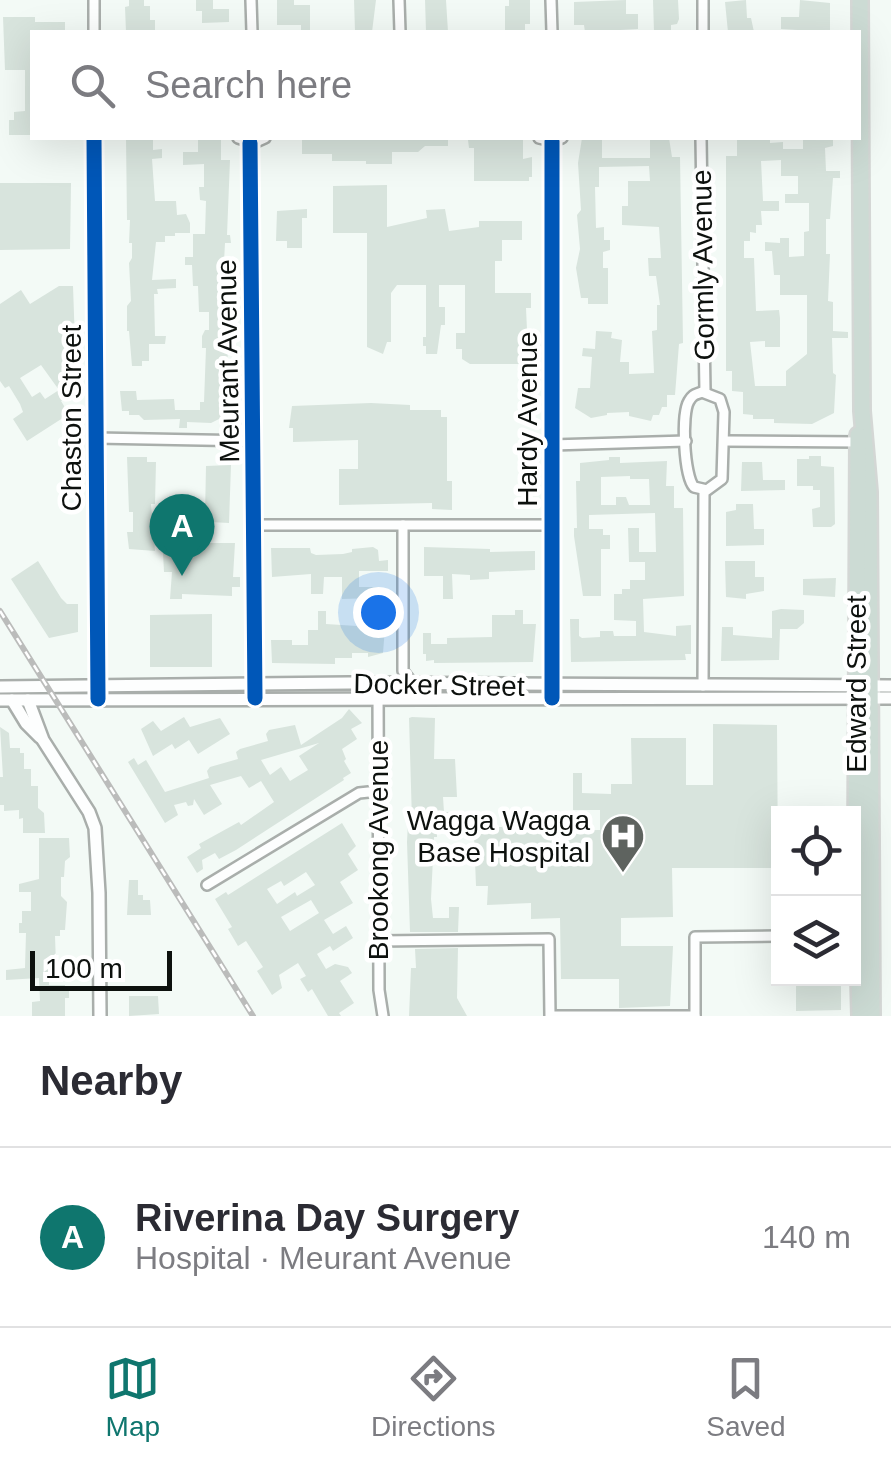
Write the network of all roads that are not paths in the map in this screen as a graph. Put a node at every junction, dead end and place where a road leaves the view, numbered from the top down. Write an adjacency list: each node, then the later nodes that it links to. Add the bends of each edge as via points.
1 (94, 0): 7 (street)
2 (252, 0): 8 (street)
3 (399, 0): 9 (street)
4 (552, 0): 10 (street)
5 (703, 0): 11 (street)
6 (860, 0): 12 (highway, Edward Street)
7 (94, 30)
8 (252, 30)
9 (400, 30)
10 (552, 30)
11 (703, 30)
12 (860, 30)
13 (94, 140): 21 (street, Chaston Street)
14 (243, 140): 19 (street)
15 (259, 140): 19 (street)
16 (557, 140): 26 (street, Hardy Avenue)
17 (702, 140): 20 (street, Gormly Avenue)
18 (860, 140): 25 (highway, Edward Street)
19 (250, 143): 24 (street, Meurant Avenue)
20 (705, 392): 22 (street, Gormly Avenue, via 686,405); 23 (street, Gormly Avenue, via 723,405)
21 (96, 438): 24 (street); 37 (street, Chaston Street)
22 (686, 441): 26 (street); 27 (street, Gormly Avenue, via 686,476)
23 (724, 441): 25 (street); 27 (street, Gormly Avenue, via 722,479)
24 (254, 442): 30 (street, Meurant Avenue)
25 (862, 442): 39 (highway, Edward Street)
26 (552, 445): 29 (street, Hardy Avenue)
27 (704, 490): 34 (street, Gormly Avenue)
28 (403, 525): 29 (street); 30 (street); 33 (street, via 403,671)
29 (552, 525): 38 (street, Hardy Avenue)
30 (254, 526): 31 (street, Meurant Avenue)
31 (255, 684): 36 (main road, Docker Street); 37 (main road, Docker Street); 40 (street, Meurant Avenue)
32 (0, 686): 37 (main road, Docker Street)
33 (415, 686): 36 (main road, Docker Street); 38 (main road, Docker Street)
34 (703, 686): 38 (main road, Docker Street); 39 (main road, Docker Street)
35 (891, 686): 39 (main road, Docker Street)
36 (377, 691): 38 (main road, Docker Street); 40 (main road, Docker Street); 45 (street, Brookong Avenue)
37 (98, 692): 40 (main road, Docker Street); 43 (main road, Docker Street)
38 (552, 692): 39 (main road, Docker Street)
39 (864, 692): 41 (main road, Docker Street); 48 (highway, Edward Street)
40 (255, 698)
41 (891, 698)
42 (6, 700): 43 (main road, Docker Street); 44 (main road)
43 (28, 700): 44 (main road)
44 (43, 740): 51 (main road, via 95,828)
45 (378, 791): 46 (street, via 359,793); 49 (street, Brookong Avenue)
46 (207, 886)
47 (771, 936): 54 (street, via 695,937)
48 (861, 936): 56 (highway, Edward Street)
49 (379, 941): 52 (street, Brookong Avenue); 53 (street, via 550,939)
50 (860, 986): 55 (highway, Edward Street)
51 (100, 1016)
52 (382, 1016)
53 (550, 1016): 54 (street)
54 (695, 1016)
55 (860, 1016)
56 (872, 1016)

